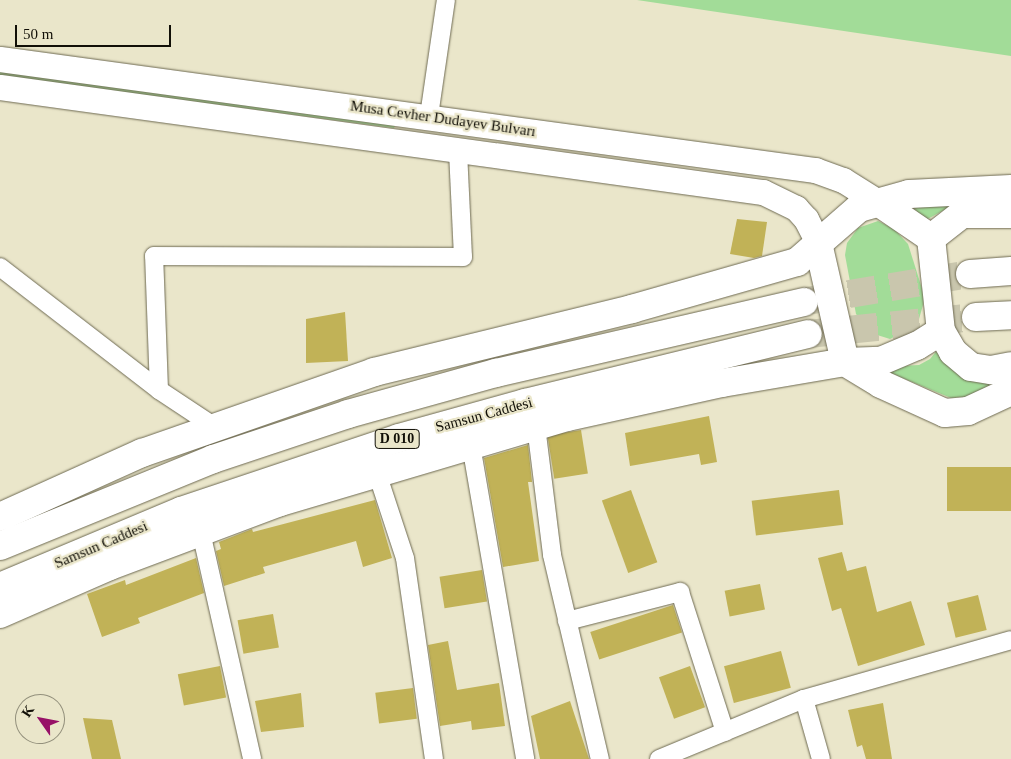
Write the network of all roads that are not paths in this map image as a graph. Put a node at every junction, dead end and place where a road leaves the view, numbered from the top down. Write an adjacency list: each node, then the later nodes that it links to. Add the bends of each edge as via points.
1 (446, 0): 4 (street)
2 (0, 59): 4 (main road, Musa Cevher Dudayev Bulvarı)
3 (0, 87): 5 (main road, Musa Cevher Dudayev Bulvarı)
4 (429, 116): 7 (main road, Musa Cevher Dudayev Bulvarı, via 815,170 843,180)
5 (458, 152): 10 (main road, Musa Cevher Dudayev Bulvarı, via 763,192 796,208 806,219); 21 (street, via 463,257 154,256)
6 (1011, 189): 7 (highway, via 908,194)
7 (878, 202): 9 (highway); 10 (highway, via 859,208)
8 (1011, 214): 9 (highway, via 962,214)
9 (931, 238): 17 (highway)
10 (818, 243): 19 (highway); 24 (highway, via 797,262 755,275 632,309 374,372)
11 (0, 267): 21 (street)
12 (1011, 272): 13 (highway)
13 (970, 274)
14 (804, 302): 29 (highway, D 010, via 496,374 348,414 213,459)
15 (1011, 315): 16 (highway)
16 (976, 317)
17 (941, 331): 19 (highway, via 917,346 881,361); 20 (highway, via 953,352 971,367 991,370)
18 (808, 334): 30 (highway, Samsun Caddesi / D 010, via 525,403 399,438 181,511)
19 (845, 362): 22 (highway, via 881,384 945,413 968,411); 23 (highway, via 722,383)
20 (1011, 366)
21 (159, 390): 24 (street)
22 (1011, 391)
23 (536, 426): 25 (highway); 32 (street, via 552,555)
24 (214, 428): 27 (highway, via 142,452)
25 (471, 445): 26 (highway); 38 (street)
26 (378, 473): 28 (highway, via 280,502); 37 (street, via 405,558)
27 (0, 517)
28 (201, 532): 31 (highway, via 110,566); 36 (street)
29 (0, 546)
30 (0, 588)
31 (0, 614)
32 (567, 621): 35 (street, via 680,592); 39 (street)
33 (1011, 640): 34 (street)
34 (804, 699): 35 (street); 41 (street)
35 (725, 732): 40 (street)
36 (248, 758)
37 (434, 759)
38 (525, 759)
39 (600, 759)
40 (659, 759)
41 (821, 759)

